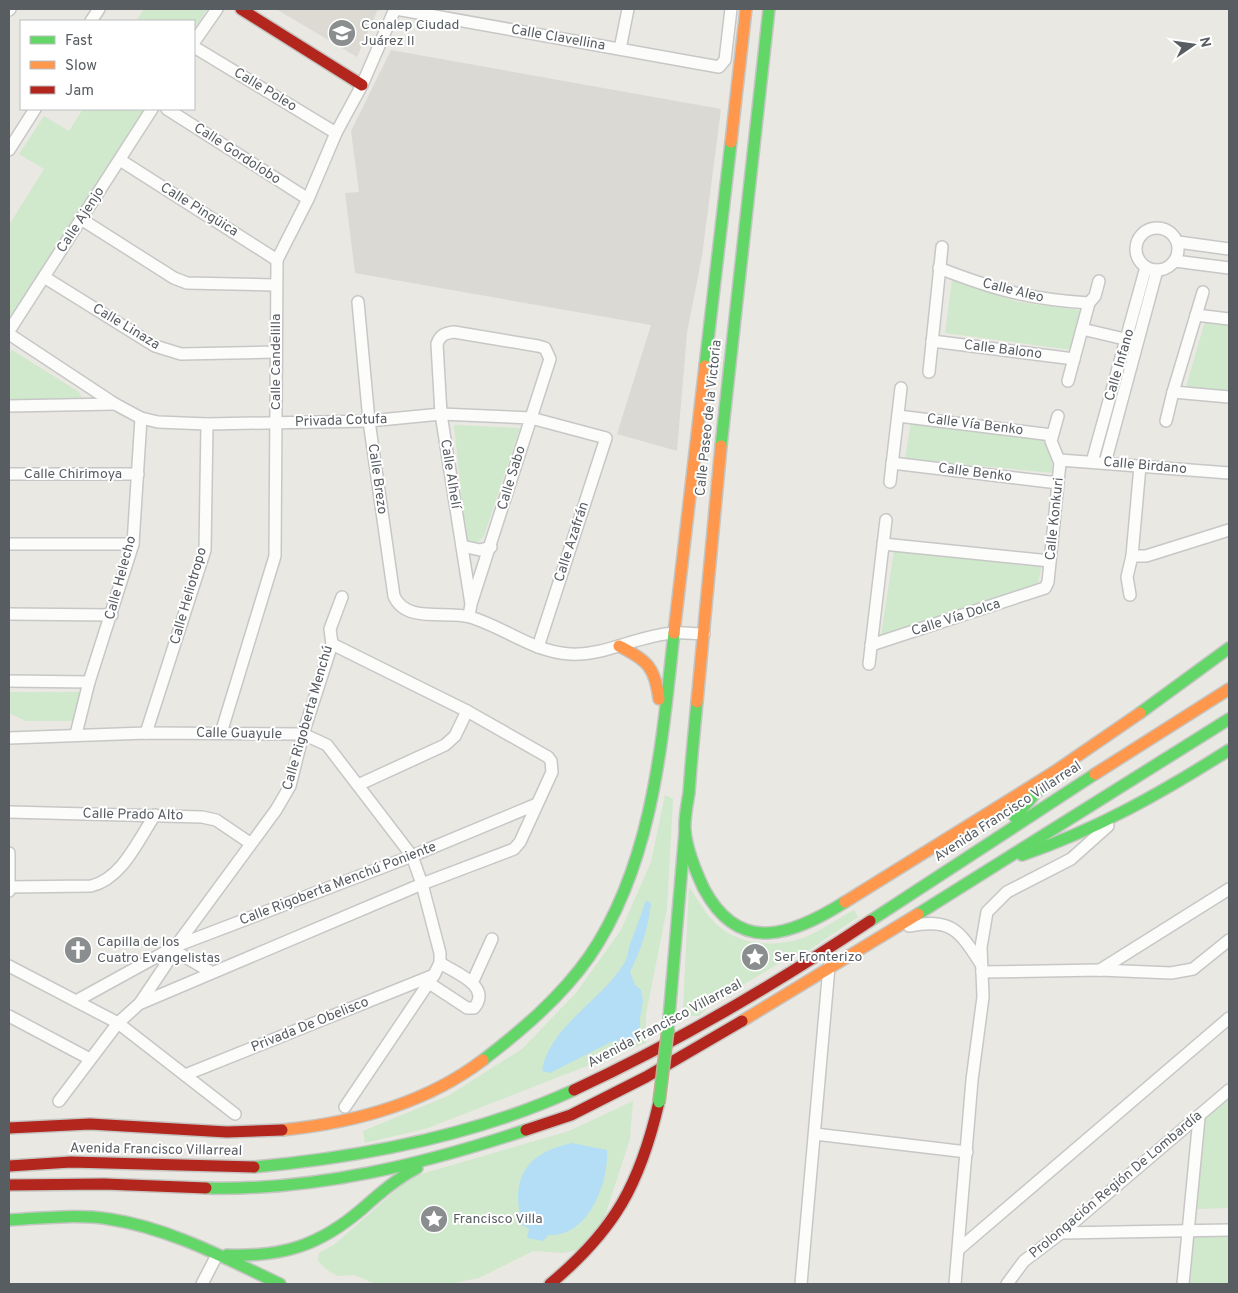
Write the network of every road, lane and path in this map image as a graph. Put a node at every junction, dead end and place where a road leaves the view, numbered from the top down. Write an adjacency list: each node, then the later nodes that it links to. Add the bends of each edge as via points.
1 (98, 9): 9 (street)
2 (216, 9): 10 (street)
3 (241, 9): 13 (main road)
4 (396, 9): 12 (street, Calle Clavellina); 13 (street, Calle Candelilla)
5 (628, 9): 12 (street)
6 (731, 9): 12 (street, Calle Clavellina, via 725,60 719,67)
7 (746, 9): 89 (main road, Calle Paseo de la Victoria)
8 (769, 9): 90 (main road, Calle Paseo de la Victoria, via 720,455)
9 (92, 20)
10 (195, 40)
11 (195, 48): 17 (street, Calle Poleo)
12 (620, 49)
13 (362, 85): 17 (street, Calle Candelilla)
14 (34, 110): 18 (street)
15 (151, 110): 19 (street, Calle Ajenjo)
16 (169, 110): 20 (street, Calle Gordolobo)
17 (336, 133): 20 (street, Calle Candelilla)
18 (9, 150)
19 (120, 160): 21 (street, Calle Ajenjo); 25 (street, Calle Pingüica)
20 (308, 199): 25 (street, Calle Candelilla)
21 (81, 219): 30 (street, Calle Ajenjo); 32 (street, via 187,283)
22 (1178, 242): 24 (street); 26 (street); 28 (street, via 1167,230 1157,227 1146,230 1136,248 1138,259)
23 (942, 247): 27 (street)
24 (1229, 249)
25 (277, 260): 32 (street, Calle Candelilla)
26 (1175, 261): 28 (street, via 1168,267); 29 (street)
27 (939, 268): 35 (street, Calle Aleo, via 1005,292 1054,301); 40 (street)
28 (1152, 268): 41 (street, Calle Infano)
29 (1229, 268)
30 (44, 277): 39 (street, Calle Ajenjo); 43 (street, Calle Linaza, via 168,351 181,354)
31 (1099, 281): 35 (street, via 1095,296)
32 (276, 285): 43 (street, Calle Candelilla)
33 (1203, 292): 36 (street)
34 (358, 302): 57 (street, Calle Brezo)
35 (1089, 303): 38 (street)
36 (1196, 315): 37 (street); 48 (street)
37 (1229, 319)
38 (1082, 329): 41 (street); 44 (street)
39 (9, 332): 50 (street, Privada Cotufa)
40 (932, 341): 44 (street, Calle Balono); 45 (street)
41 (1132, 341): 64 (street, Calle Infano); 66 (street, Calle Infano)
42 (538, 346): 52 (street, Calle Alhelí, via 445,333 437,344); 56 (street, Calle Sabo, via 545,348 550,359)
43 (275, 352): 59 (street, Calle Candelilla)
44 (1074, 358): 46 (street)
45 (929, 372)
46 (1068, 381)
47 (901, 388): 53 (street)
48 (1173, 392): 49 (street); 58 (street)
49 (1229, 397)
50 (114, 404): 51 (street); 55 (street, Privada Cotufa)
51 (9, 406)
52 (441, 414): 56 (street, Privada Cotufa); 57 (street, Privada Cotufa); 78 (street, Calle Alhelí)
53 (898, 416): 61 (street, Calle Vía Benko); 65 (street)
54 (1058, 416): 61 (street)
55 (141, 418): 60 (street, Privada Cotufa); 70 (street, Calle Helecho)
56 (531, 418): 62 (street, Privada Cotufa); 79 (street, Calle Sabo)
57 (369, 421): 59 (street, Privada Cotufa); 88 (street, Calle Brezo, via 394,596 398,604 411,612)
58 (1166, 421)
59 (276, 423): 60 (street, Privada Cotufa); 105 (street, Calle Candelilla, via 275,556)
60 (207, 424): 103 (street, Calle Heliotropo, via 205,550)
61 (1052, 435): 63 (street, Calle Konkuri, via 1051,445)
62 (606, 438): 94 (street, Calle Azafrán)
63 (1060, 460): 64 (street, Calle Birdano); 72 (street, Calle Konkuri)
64 (1092, 462): 66 (street, Calle Birdano)
65 (892, 463): 71 (street); 72 (street, Calle Benko)
66 (1105, 463): 67 (street, Calle Birdano)
67 (1140, 466): 68 (street, Calle Birdano); 80 (street)
68 (1229, 473)
69 (9, 474): 70 (street, Calle Chirimoya)
70 (138, 474): 76 (street, Calle Helecho)
71 (890, 482)
72 (1058, 483): 81 (street, Calle Konkuri)
73 (886, 520): 77 (street)
74 (1229, 530): 80 (street, via 1146,556)
75 (9, 544): 76 (street)
76 (133, 544): 87 (street, Calle Helecho)
77 (883, 544): 81 (street); 92 (street)
78 (462, 546): 79 (street, via 480,550); 85 (street, Calle Alhelí)
79 (491, 547): 85 (street, Calle Sabo)
80 (1132, 556): 83 (street, via 1127,577)
81 (1050, 561): 82 (street, Calle Konkuri, via 1048,582)
82 (1040, 592): 92 (street, Calle Vía Dolca)
83 (1130, 596)
84 (342, 597): 91 (street, Calle Rigoberta Menchú, via 330,629)
85 (471, 604): 88 (street, Calle Sabo)
86 (9, 614): 87 (street)
87 (112, 615): 98 (street, Calle Helecho)
88 (469, 616): 94 (street)
89 (674, 633): 90 (street); 93 (street); 102 (main road, Calle Paseo de la Victoria)
90 (704, 634): 115 (main road, Calle Paseo de la Victoria)
91 (332, 644): 100 (street); 106 (street, Calle Rigoberta Menchú)
92 (871, 645): 96 (street)
93 (619, 646): 94 (street, via 571,654); 102 (main road, via 640,657 655,672)
94 (538, 647)
95 (1229, 648): 109 (main road)
96 (869, 664)
97 (9, 681): 98 (street)
98 (89, 682): 104 (street, Calle Helecho)
99 (1229, 689): 116 (main road, Avenida Francisco Villarreal)
100 (467, 711): 110 (street, via 455,736 445,745); 111 (street, via 551,761 552,772)
101 (1229, 719): 120 (main road)
102 (663, 727): 148 (main road, via 639,846 619,899 595,948 566,985 527,1024 471,1070 434,1092 390,1109 308,1128 222,1132)
103 (146, 733): 104 (street, Calle Guayule); 105 (street, Calle Guayule)
104 (76, 734): 107 (street, Calle Guayule)
105 (221, 734): 106 (street, Calle Guayule)
106 (303, 734): 110 (street, Calle Guayule, via 327,745); 117 (street, Calle Rigoberta Menchú, via 290,786)
107 (9, 738)
108 (1229, 750): 114 (main road)
109 (1054, 772): 115 (main road, via 816,920 779,934 744,930 730,923 715,908 699,882); 116 (main road)
110 (358, 786): 119 (street, Calle Guayule)
111 (537, 804): 119 (street, Calle Rigoberta Menchú Poniente); 121 (street, via 514,849)
112 (9, 812): 113 (street, Calle Prado Alto)
113 (155, 815): 117 (street, Calle Prado Alto, via 216,820); 122 (street, via 118,870 102,884)
114 (1118, 816): 120 (main road, via 1060,843); 131 (street, via 1071,858 997,900 987,912 984,924)
115 (685, 831): 164 (main road, Calle Paseo de la Victoria, bridge, via 668,1029 660,1102 651,1142 621,1208 604,1234 579,1262)
116 (1000, 834): 154 (main road, Avenida Francisco Villarreal, via 837,943 636,1061 560,1096 489,1123 441,1137 305,1162 239,1168 72,1162)
117 (250, 844): 127 (street, Calle Rigoberta Menchú)
118 (9, 853): 122 (street)
119 (412, 856): 121 (street); 127 (street, Calle Rigoberta Menchú Poniente)
120 (1007, 860): 124 (main road)
121 (422, 884): 128 (street); 133 (street)
122 (9, 889)
123 (1229, 889): 132 (street)
124 (894, 929): 130 (main road); 131 (street, via 924,924 947,925 963,939)
125 (492, 939): 135 (street)
126 (1229, 940): 132 (street, via 1202,962 1184,971)
127 (175, 948): 133 (street); 136 (street, Calle Rigoberta Menchú Poniente); 137 (street, Calle Rigoberta Menchú)
128 (440, 963): 134 (street); 135 (street)
129 (9, 966): 136 (street)
130 (829, 967): 150 (street); 152 (main road, via 730,1029 614,1094 571,1115)
131 (981, 968): 132 (street); 153 (street, via 983,997)
132 (1100, 970)
133 (211, 972): 137 (street)
134 (431, 979): 135 (street, via 471,1009 480,999); 142 (street, Privada De Obelisco); 145 (street)
135 (472, 983)
136 (76, 1001): 140 (street)
137 (139, 1004): 140 (street)
138 (9, 1016): 141 (street)
139 (1229, 1018): 160 (street)
140 (118, 1023): 141 (street); 142 (street)
141 (90, 1059): 144 (street)
142 (185, 1075): 146 (street)
143 (1229, 1090): 147 (street, Prolongación Región De Lombardía)
144 (59, 1101)
145 (345, 1107)
146 (235, 1114)
147 (1198, 1118): 158 (street); 159 (street, Prolongación Región De Lombardía)
148 (103, 1124): 149 (main road); 151 (main road)
149 (9, 1128)
150 (815, 1134): 153 (street); 165 (street)
151 (9, 1140)
152 (462, 1151): 155 (main road, via 330,1181 276,1186); 161 (main road, via 407,1173 332,1234 307,1246 272,1255)
153 (967, 1152): 160 (street)
154 (9, 1166)
155 (9, 1185)
156 (9, 1218): 161 (main road, via 126,1222 172,1235)
157 (1229, 1230): 158 (street)
158 (1189, 1231): 159 (street); 168 (street)
159 (1062, 1233): 167 (street, Prolongación Región De Lombardía, via 1024,1261)
160 (959, 1249): 166 (street)
161 (217, 1255): 162 (street); 163 (main road)
162 (202, 1284)
163 (280, 1284)
164 (550, 1284)
165 (801, 1284)
166 (955, 1284)
167 (1007, 1284)
168 (1183, 1284)

